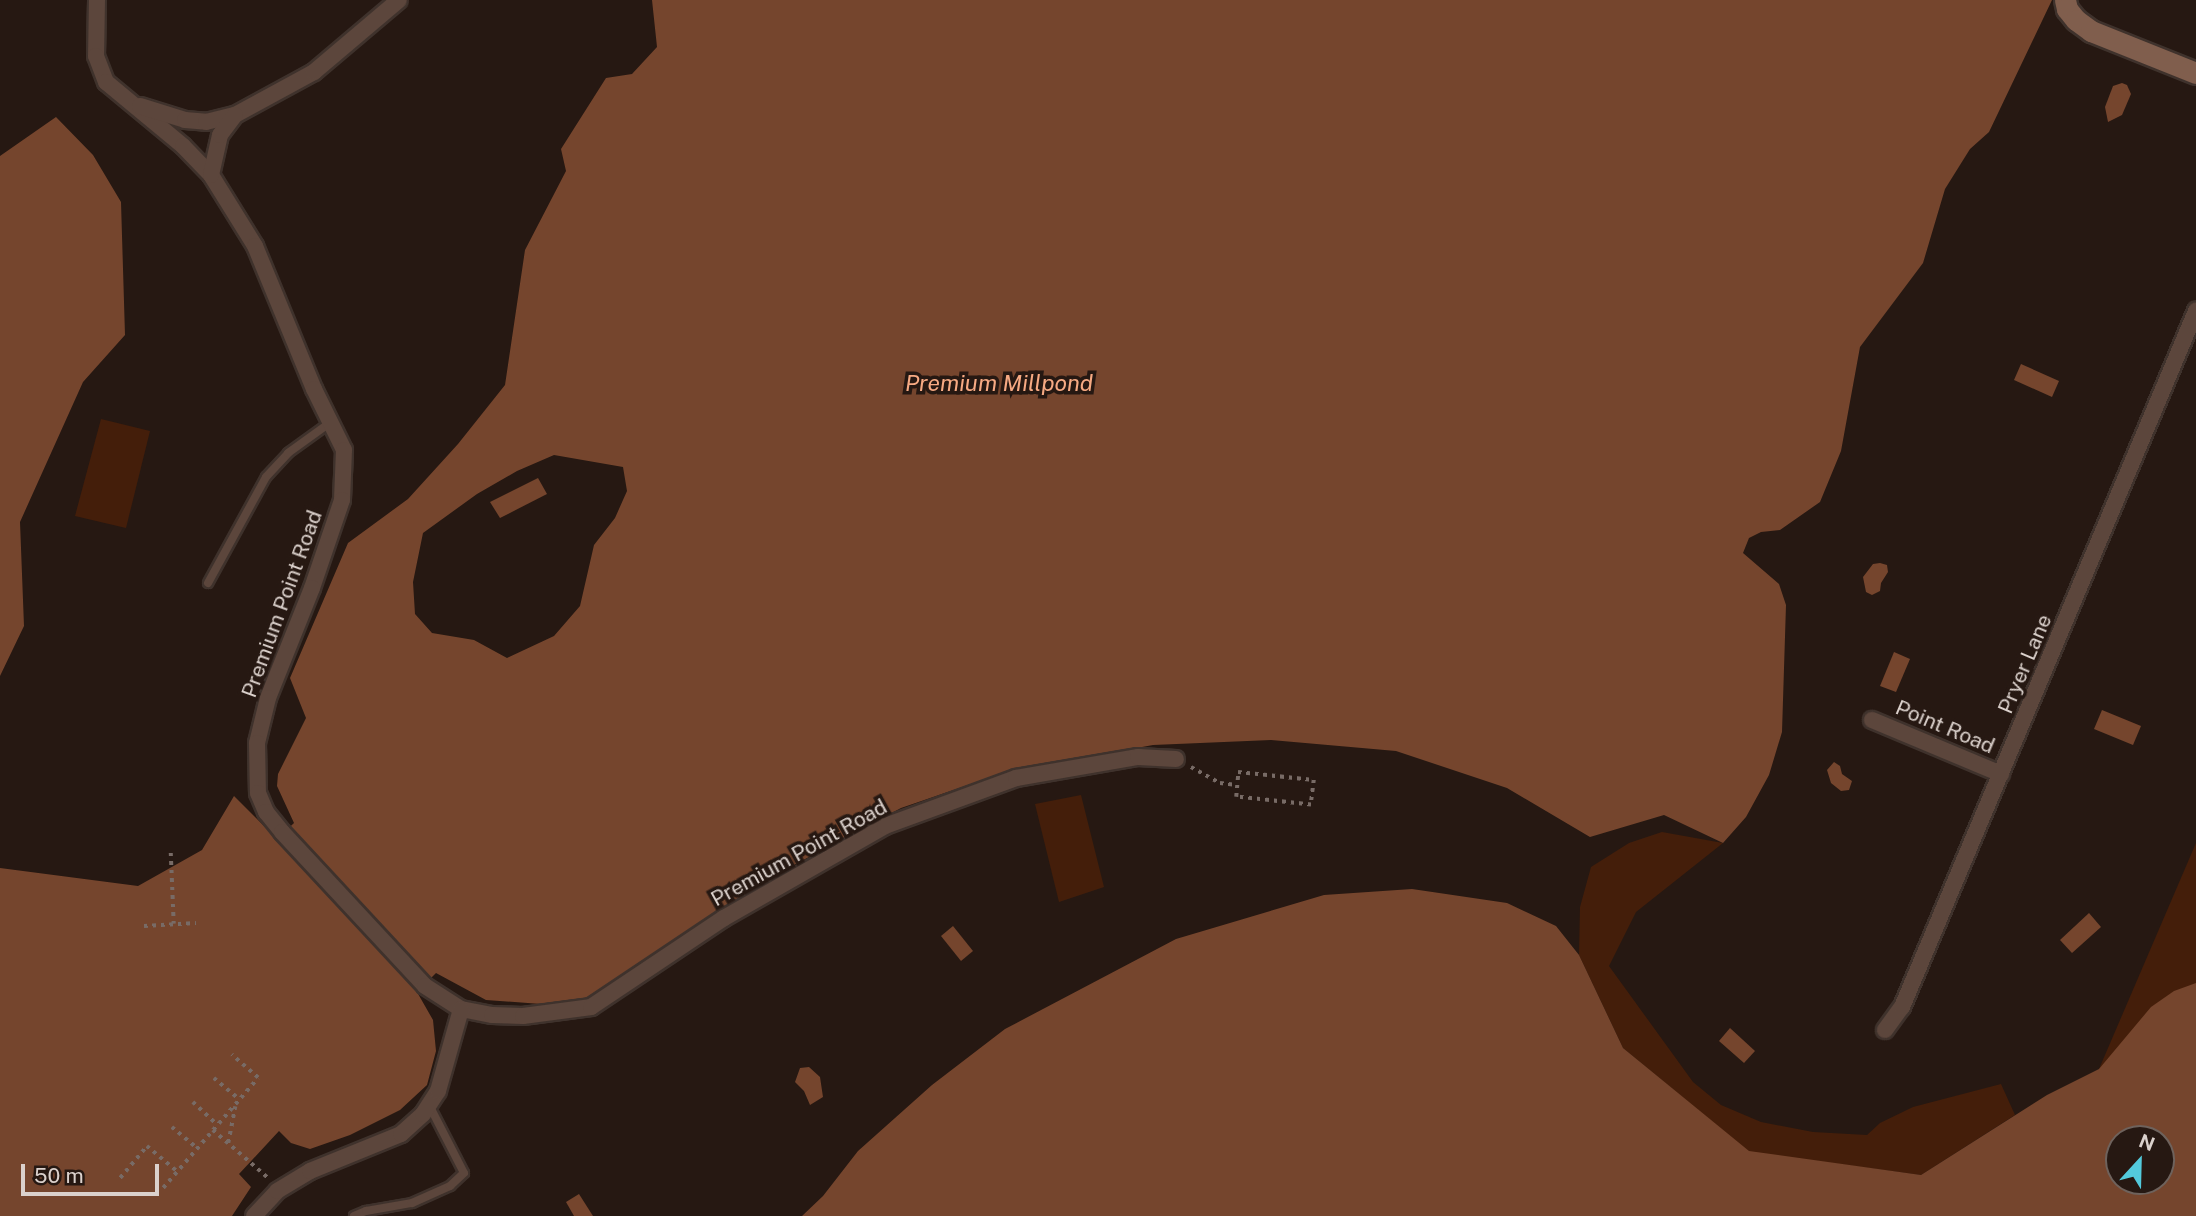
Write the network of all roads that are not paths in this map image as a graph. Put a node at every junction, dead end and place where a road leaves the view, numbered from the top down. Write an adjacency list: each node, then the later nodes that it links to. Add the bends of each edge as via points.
1 (97, 0): 5 (street, Premium Point Road, via 96,56 106,82)
2 (399, 0): 6 (street, via 314,72)
3 (2065, 0): 4 (street, via 2076,20 2091,31)
4 (2196, 73)
5 (134, 104): 6 (street, via 185,120 206,122); 7 (street, Premium Point Road)
6 (235, 115): 7 (street, via 220,135)
7 (211, 175): 9 (street, Premium Point Road, via 255,246)
8 (2196, 311): 13 (street, Pryer Lane)
9 (331, 422): 10 (lane, via 288,453 266,477); 14 (street, Premium Point Road, via 344,450 342,500 268,698 257,743 258,793 282,832 425,986)
10 (208, 583)
11 (1872, 720): 13 (street, Point Road)
12 (1176, 759): 14 (street, Premium Point Road, via 1138,757 1016,778 885,826 724,918 591,1007 523,1016)
13 (2001, 774): 15 (street, Pryer Lane, via 1902,1007)
14 (461, 1009): 16 (street, via 438,1091)
15 (1885, 1030)
16 (429, 1105): 17 (street, via 401,1134 310,1171 281,1189); 18 (lane, via 464,1173 450,1186 412,1203)
17 (254, 1216)
18 (354, 1216)

